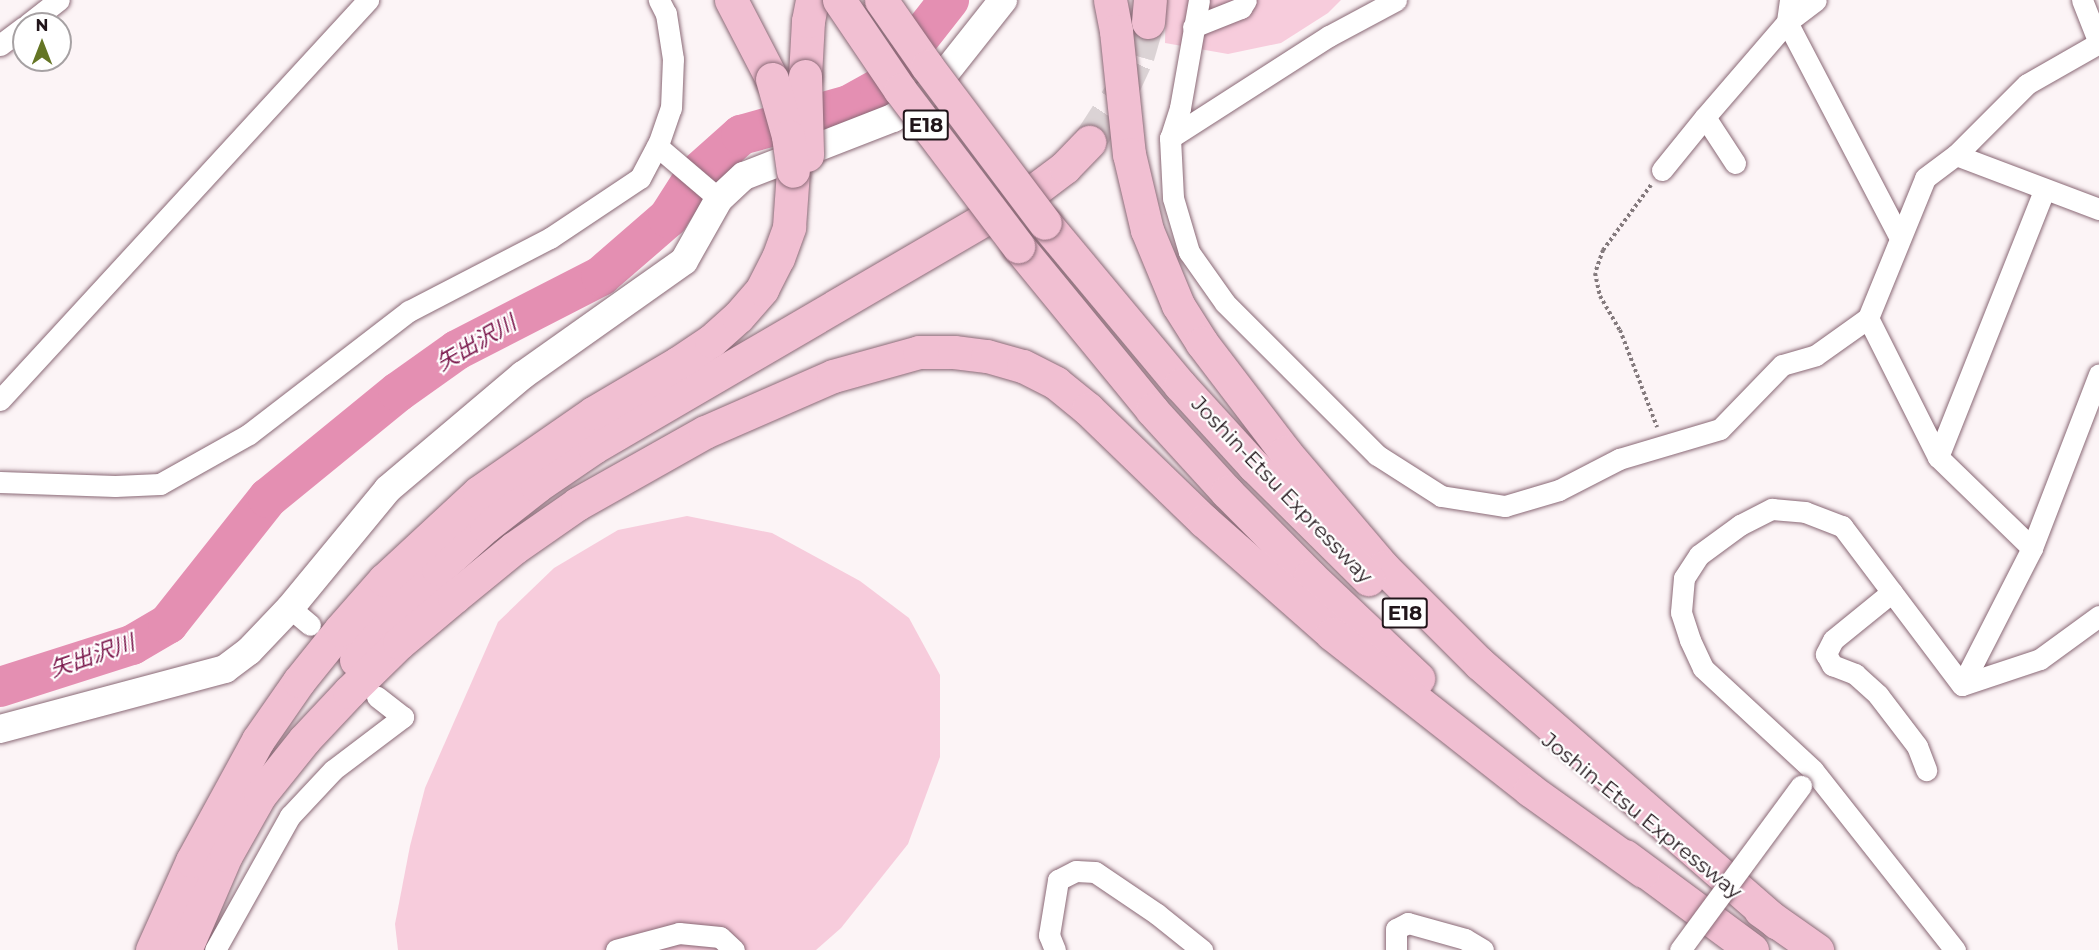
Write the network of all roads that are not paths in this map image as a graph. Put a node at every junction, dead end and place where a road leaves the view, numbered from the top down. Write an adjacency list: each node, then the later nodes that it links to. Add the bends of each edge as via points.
1 (59, 0): 16 (street)
2 (369, 0): 34 (street)
3 (659, 0): 23 (street, via 666,14 673,59 671,108)
4 (731, 0): 26 (highway, bridge, via 771,79)
5 (812, 0): 26 (highway, bridge)
6 (838, 0): 47 (highway, Joshin-Etsu Expressway / E18, bridge, via 900,90 1018,246 1152,410 1227,492 1432,691)
7 (881, 0): 48 (highway, Joshin-Etsu Expressway / E18, bridge, via 1045,223 1180,385 1254,466 1334,547 1544,737)
8 (1003, 0): 29 (street, via 931,91 903,111 845,138 744,176)
9 (1110, 0): 48 (highway, via 1129,154 1144,220 1178,304 1202,342 1305,477 1383,567 1479,663)
10 (1199, 0): 18 (street)
11 (1246, 0): 18 (street, via 1241,8)
12 (1396, 0): 21 (street, via 1329,36)
13 (1790, 0): 17 (street)
14 (1816, 0): 17 (street)
15 (2082, 0): 19 (street)
16 (44, 12)
17 (1786, 22): 20 (street); 31 (street)
18 (1193, 27): 21 (street, via 1180,108)
19 (2099, 43): 24 (street, via 2027,84)
20 (1705, 117): 25 (street); 27 (street)
21 (1170, 138): 32 (street, via 1173,198 1189,252 1225,303 1377,455 1442,496 1505,506 1560,490 1619,459 1719,429 1782,365 1816,355)
22 (1089, 142): 46 (highway, via 1036,189 594,447 486,526 389,619 301,730)
23 (662, 150): 29 (street); 37 (street, via 640,178 550,238 409,311 249,434 160,484)
24 (1956, 155): 28 (street); 31 (street, via 1925,178)
25 (1735, 163)
26 (800, 170): 49 (highway, via 804,197 782,260 738,317 711,341 593,413 479,492 384,580 299,681 258,740 192,861)
27 (1662, 170)
28 (2044, 190): 30 (street); 36 (street)
29 (714, 194): 43 (street, via 684,261 523,375 388,489 300,617 225,669)
30 (2099, 209)
31 (1900, 238): 32 (street)
32 (1868, 318): 36 (street)
33 (2099, 374): 35 (street)
34 (0, 400)
35 (2091, 415): 38 (street)
36 (1938, 457): 38 (street)
37 (0, 482)
38 (2032, 548): 41 (street)
39 (1892, 592): 41 (street); 44 (street, via 1833,640 1826,654 1832,665 1855,674 1878,695 1917,746); 45 (street, via 1842,526 1805,512 1772,509 1740,525 1699,555 1684,578 1681,612 1703,668)
40 (2099, 616): 41 (street, via 2040,659)
41 (1962, 685)
42 (377, 697): 51 (street, via 403,717 333,770 290,816)
43 (0, 729)
44 (1926, 770)
45 (1807, 778): 58 (street, bridge); 61 (street)
46 (260, 795): 47 (highway, via 304,740 399,643 514,548 577,504 705,432 833,376 919,352 954,352 1023,366 1056,383 1332,634 1530,790); 50 (highway, via 226,855)
47 (1643, 871): 59 (highway, Joshin-Etsu Expressway / E18)
48 (1777, 923): 60 (highway, Joshin-Etsu Expressway / E18)
49 (152, 950)
50 (185, 950)
51 (214, 950)
52 (616, 950): 53 (street, via 678,933 720,936)
53 (734, 950)
54 (1055, 950): 55 (street, via 1049,935 1058,880 1076,870 1095,872)
55 (1203, 950)
56 (1396, 950): 57 (street, via 1396,929 1408,923 1465,939)
57 (1483, 950)
58 (1680, 950)
59 (1752, 950)
60 (1816, 950)
61 (1955, 950)

